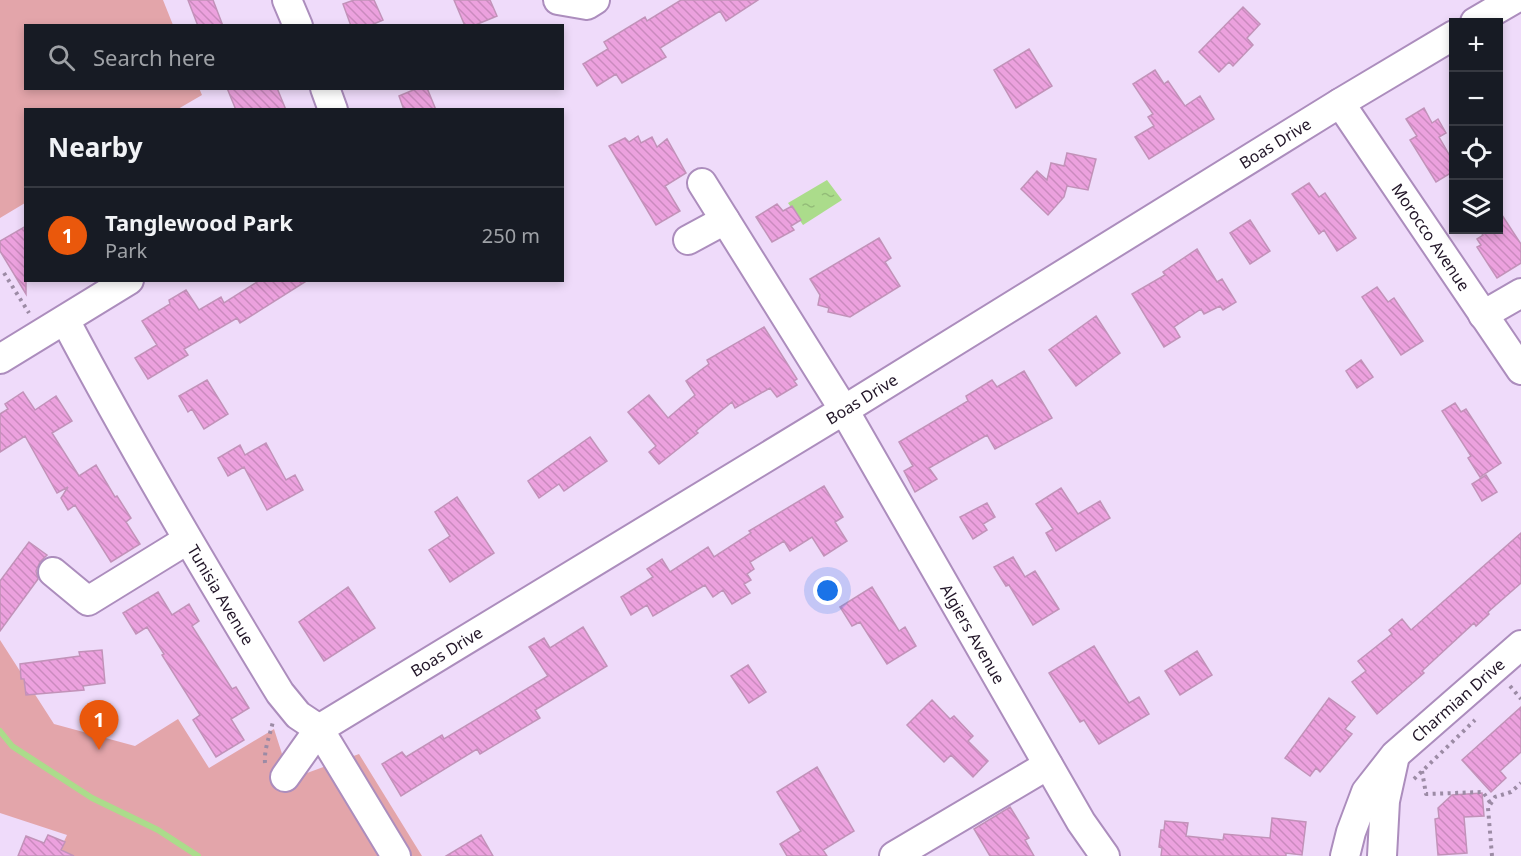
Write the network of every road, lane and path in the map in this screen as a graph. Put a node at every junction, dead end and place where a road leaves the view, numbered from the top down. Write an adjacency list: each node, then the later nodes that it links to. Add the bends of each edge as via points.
1 (287, 0): 6 (street)
2 (558, 0): 3 (street, via 588,4)
3 (595, 0)
4 (1513, 0): 5 (street)
5 (1482, 18)
6 (297, 24)
7 (1449, 38): 9 (street, Boas Drive)
8 (326, 90): 10 (street)
9 (1340, 103): 17 (street, Morocco Avenue); 22 (street, Boas Drive)
10 (332, 108)
11 (702, 183): 12 (street, Algiers Avenue)
12 (725, 220): 13 (street); 22 (street, Algiers Avenue)
13 (688, 240)
14 (4, 273): 18 (path)
15 (126, 282): 19 (street)
16 (1521, 293): 17 (street)
17 (1484, 315): 21 (street, Morocco Avenue)
18 (33, 319)
19 (66, 320): 20 (street); 23 (street, Tunisia Avenue)
20 (0, 359)
21 (1521, 370)
22 (844, 410): 29 (street, Boas Drive); 31 (street, Algiers Avenue)
23 (187, 540): 24 (street, via 88,601); 29 (street, Tunisia Avenue, via 280,693 297,715)
24 (53, 572)
25 (1521, 645): 30 (street, Charmian Drive)
26 (1516, 682): 27 (path)
27 (1504, 692)
28 (1476, 719): 32 (path)
29 (320, 729): 33 (street, Boas Drive); 37 (street, Tunisia Avenue)
30 (1405, 746): 32 (path); 40 (street, Charmian Drive, via 1366,792); 41 (street, via 1385,801)
31 (1048, 765): 38 (street); 39 (street, Algiers Avenue)
32 (1422, 772): 34 (path); 36 (path, via 1426,795 1483,792)
33 (285, 777)
34 (1414, 780)
35 (1521, 783): 36 (path, via 1511,792 1495,797)
36 (1491, 804): 42 (path, via 1488,808)
37 (396, 856)
38 (894, 856)
39 (1105, 856)
40 (1345, 856)
41 (1382, 856)
42 (1492, 856)

